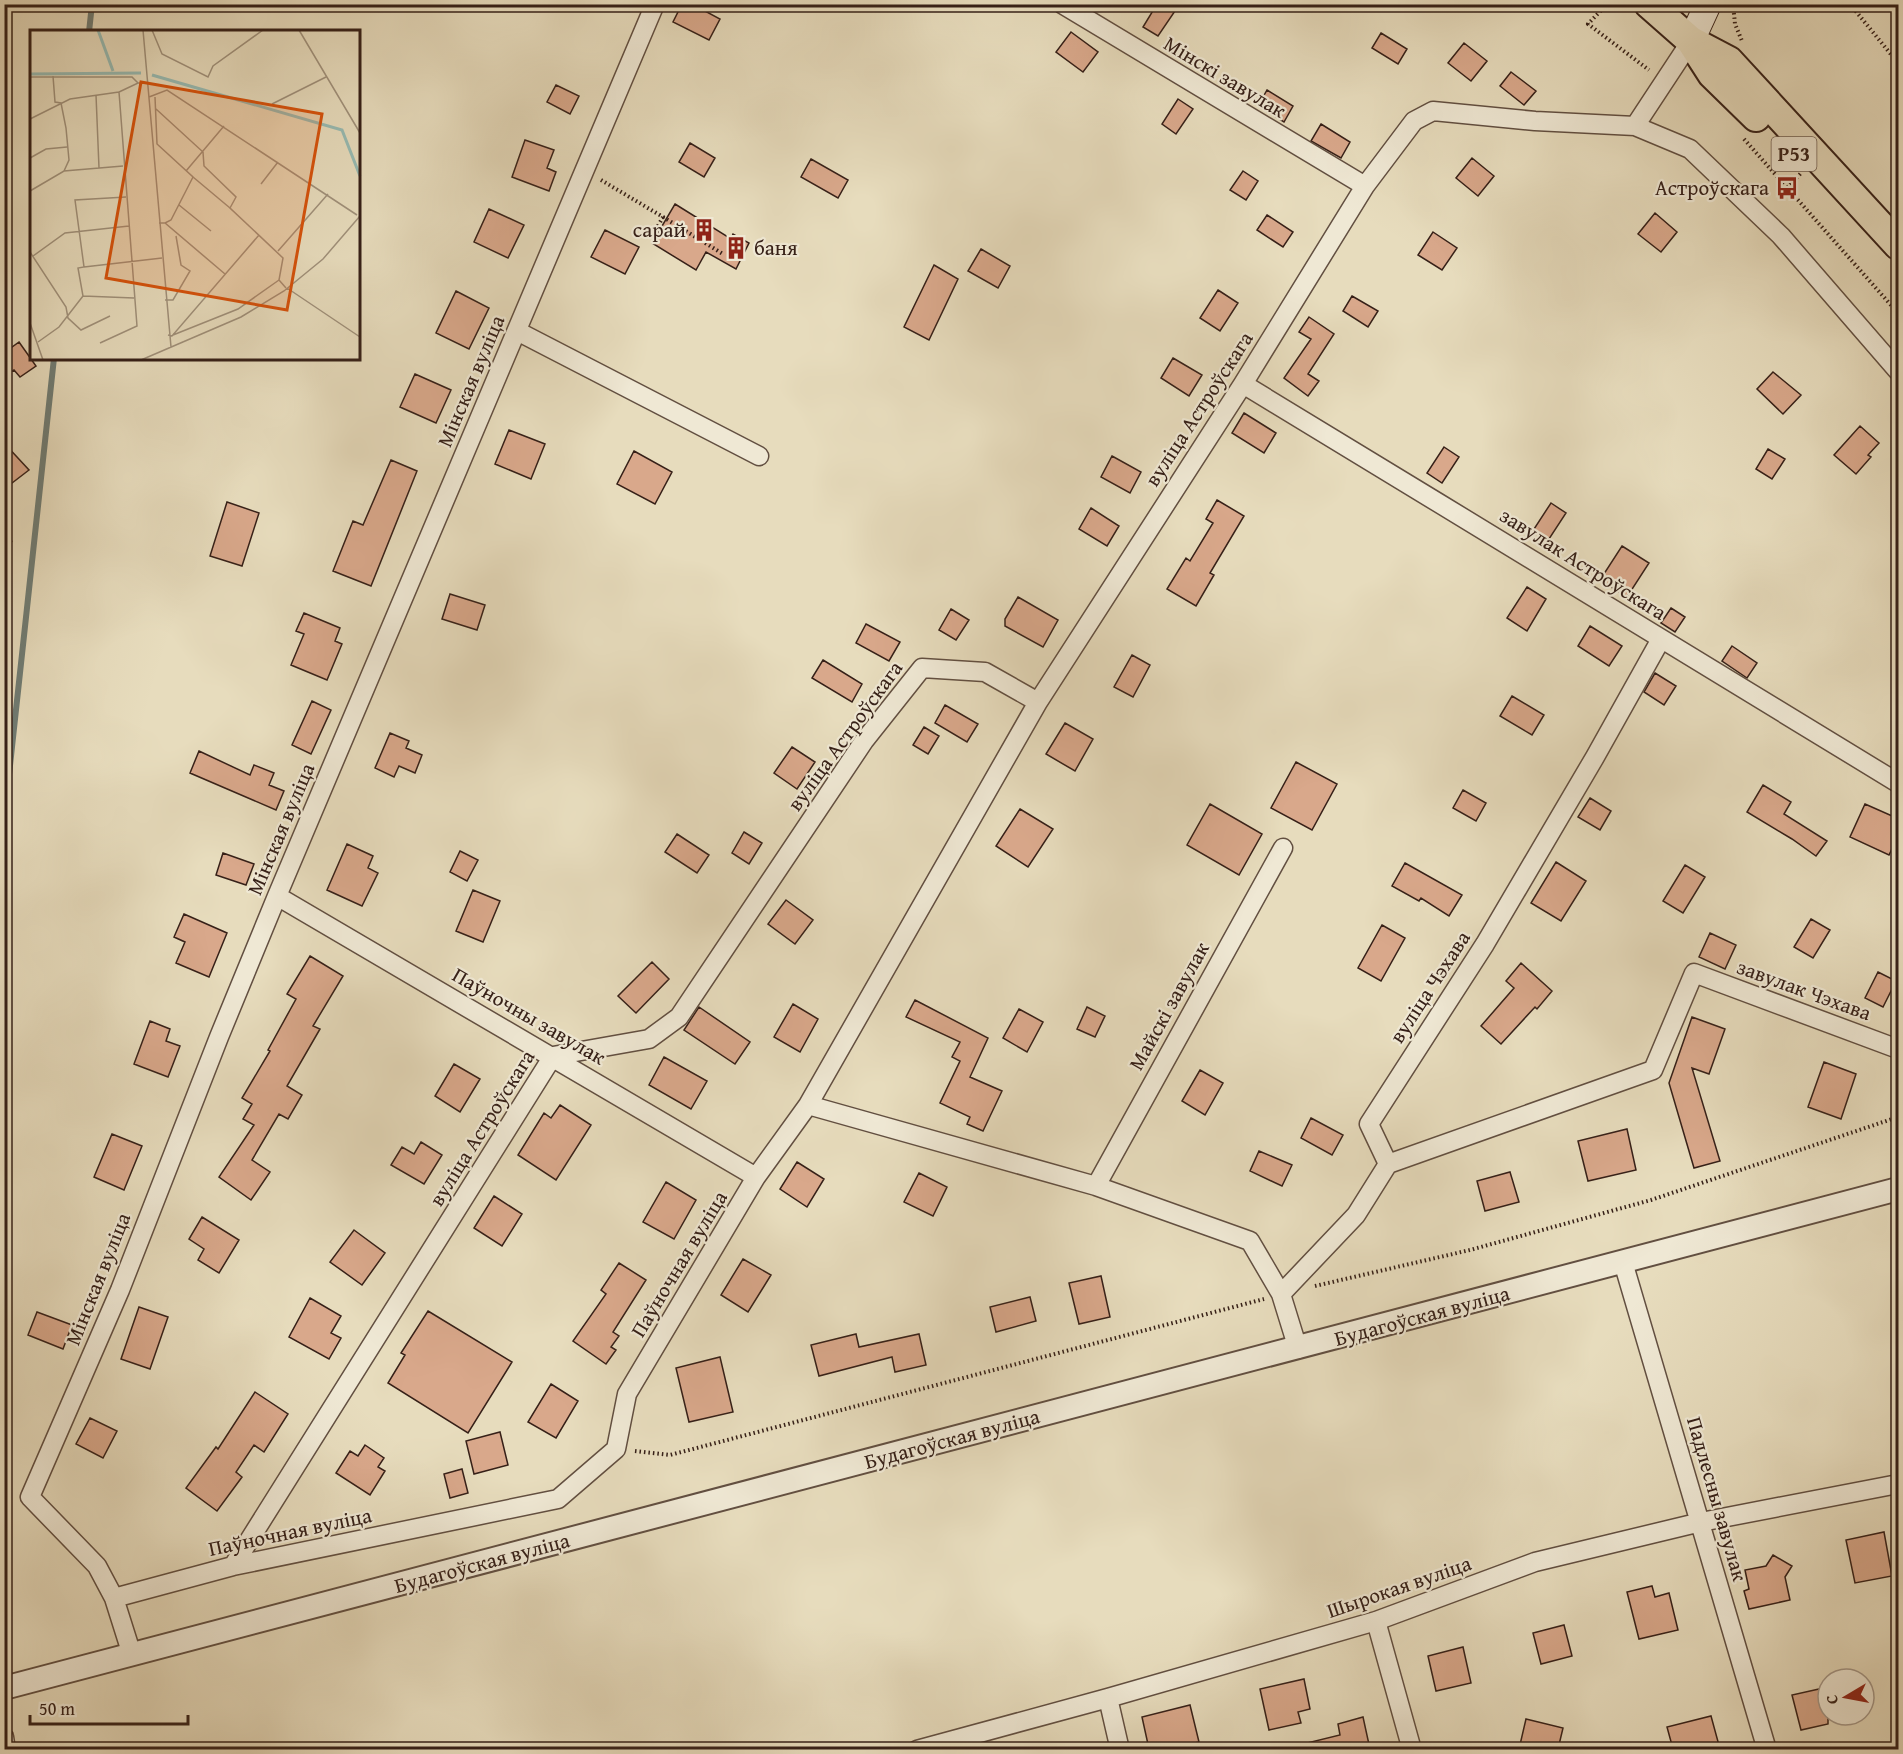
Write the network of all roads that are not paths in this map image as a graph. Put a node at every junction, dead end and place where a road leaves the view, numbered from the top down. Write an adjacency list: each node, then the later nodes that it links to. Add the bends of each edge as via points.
1 (655, 4): 10 (street, Мінская вуліца)
2 (1062, 4): 7 (street, Мінскі завулак)
3 (1649, 4): 5 (main road, Р53)
4 (1708, 4): 5 (main road)
5 (1691, 41): 6 (street); 8 (main road, Р53, via 1729,61); 9 (main road, Р53, via 1712,74 1806,166)
6 (1635, 126): 7 (street, вуліца Астроўскага, via 1433,111 1414,121); 11 (street, вуліца Астроўскага, via 1690,149 1781,236)
7 (1365, 186): 12 (street, вуліца Астроўскага)
8 (1899, 245)
9 (1899, 267)
10 (517, 331): 13 (street); 18 (street, Мінская вуліца)
11 (1899, 371)
12 (1243, 384): 14 (street, завулак Астроўскага); 15 (street, вуліца Астроўскага)
13 (759, 456)
14 (1661, 639): 16 (street, завулак Астроўскага); 22 (street, вуліца Чэхава, via 1485,944 1369,1124)
15 (1038, 702): 20 (street, вуліца Астроўскага, via 985,672 922,668 864,741 680,1017 649,1039); 21 (street, Паўночная вуліца)
16 (1899, 783)
17 (1283, 848): 24 (street, Майскі завулак)
18 (277, 896): 20 (street, Паўночны завулак); 32 (street, Мінская вуліца, via 120,1290 30,1497 97,1566)
19 (1899, 1049): 22 (street, завулак Чэхава, via 1694,973 1653,1070)
20 (553, 1056): 23 (street, Паўночны завулак); 31 (street, вуліца Астроўскага)
21 (808, 1106): 23 (street, Паўночная вуліца); 24 (street)
22 (1388, 1164): 27 (street, via 1356,1215)
23 (756, 1177): 31 (street, Паўночная вуліца, via 627,1394 616,1449 558,1499)
24 (1096, 1186): 27 (street, via 1250,1241)
25 (1899, 1189): 26 (street, Будагоўская вуліца)
26 (1623, 1262): 28 (street, Будагоўская вуліца); 30 (street, Падлесны завулак)
27 (1281, 1294): 28 (street)
28 (1298, 1349): 34 (street, Будагоўская вуліца)
29 (1899, 1484): 30 (street, Шырокая вуліца)
30 (1701, 1522): 33 (street, Шырокая вуліца, via 1535,1562); 42 (street, Падлесны завулак)
31 (233, 1566): 32 (street, Паўночная вуліца)
32 (114, 1598): 34 (street, Мінская вуліца)
33 (1376, 1621): 36 (street, Шырокая вуліца); 41 (street)
34 (132, 1654): 35 (street, Будагоўская вуліца)
35 (4, 1688)
36 (1108, 1698): 39 (street, Шырокая вуліца); 40 (street)
37 (4, 1737): 38 (street)
38 (6, 1749)
39 (917, 1749)
40 (1120, 1749)
41 (1412, 1749)
42 (1767, 1749)

